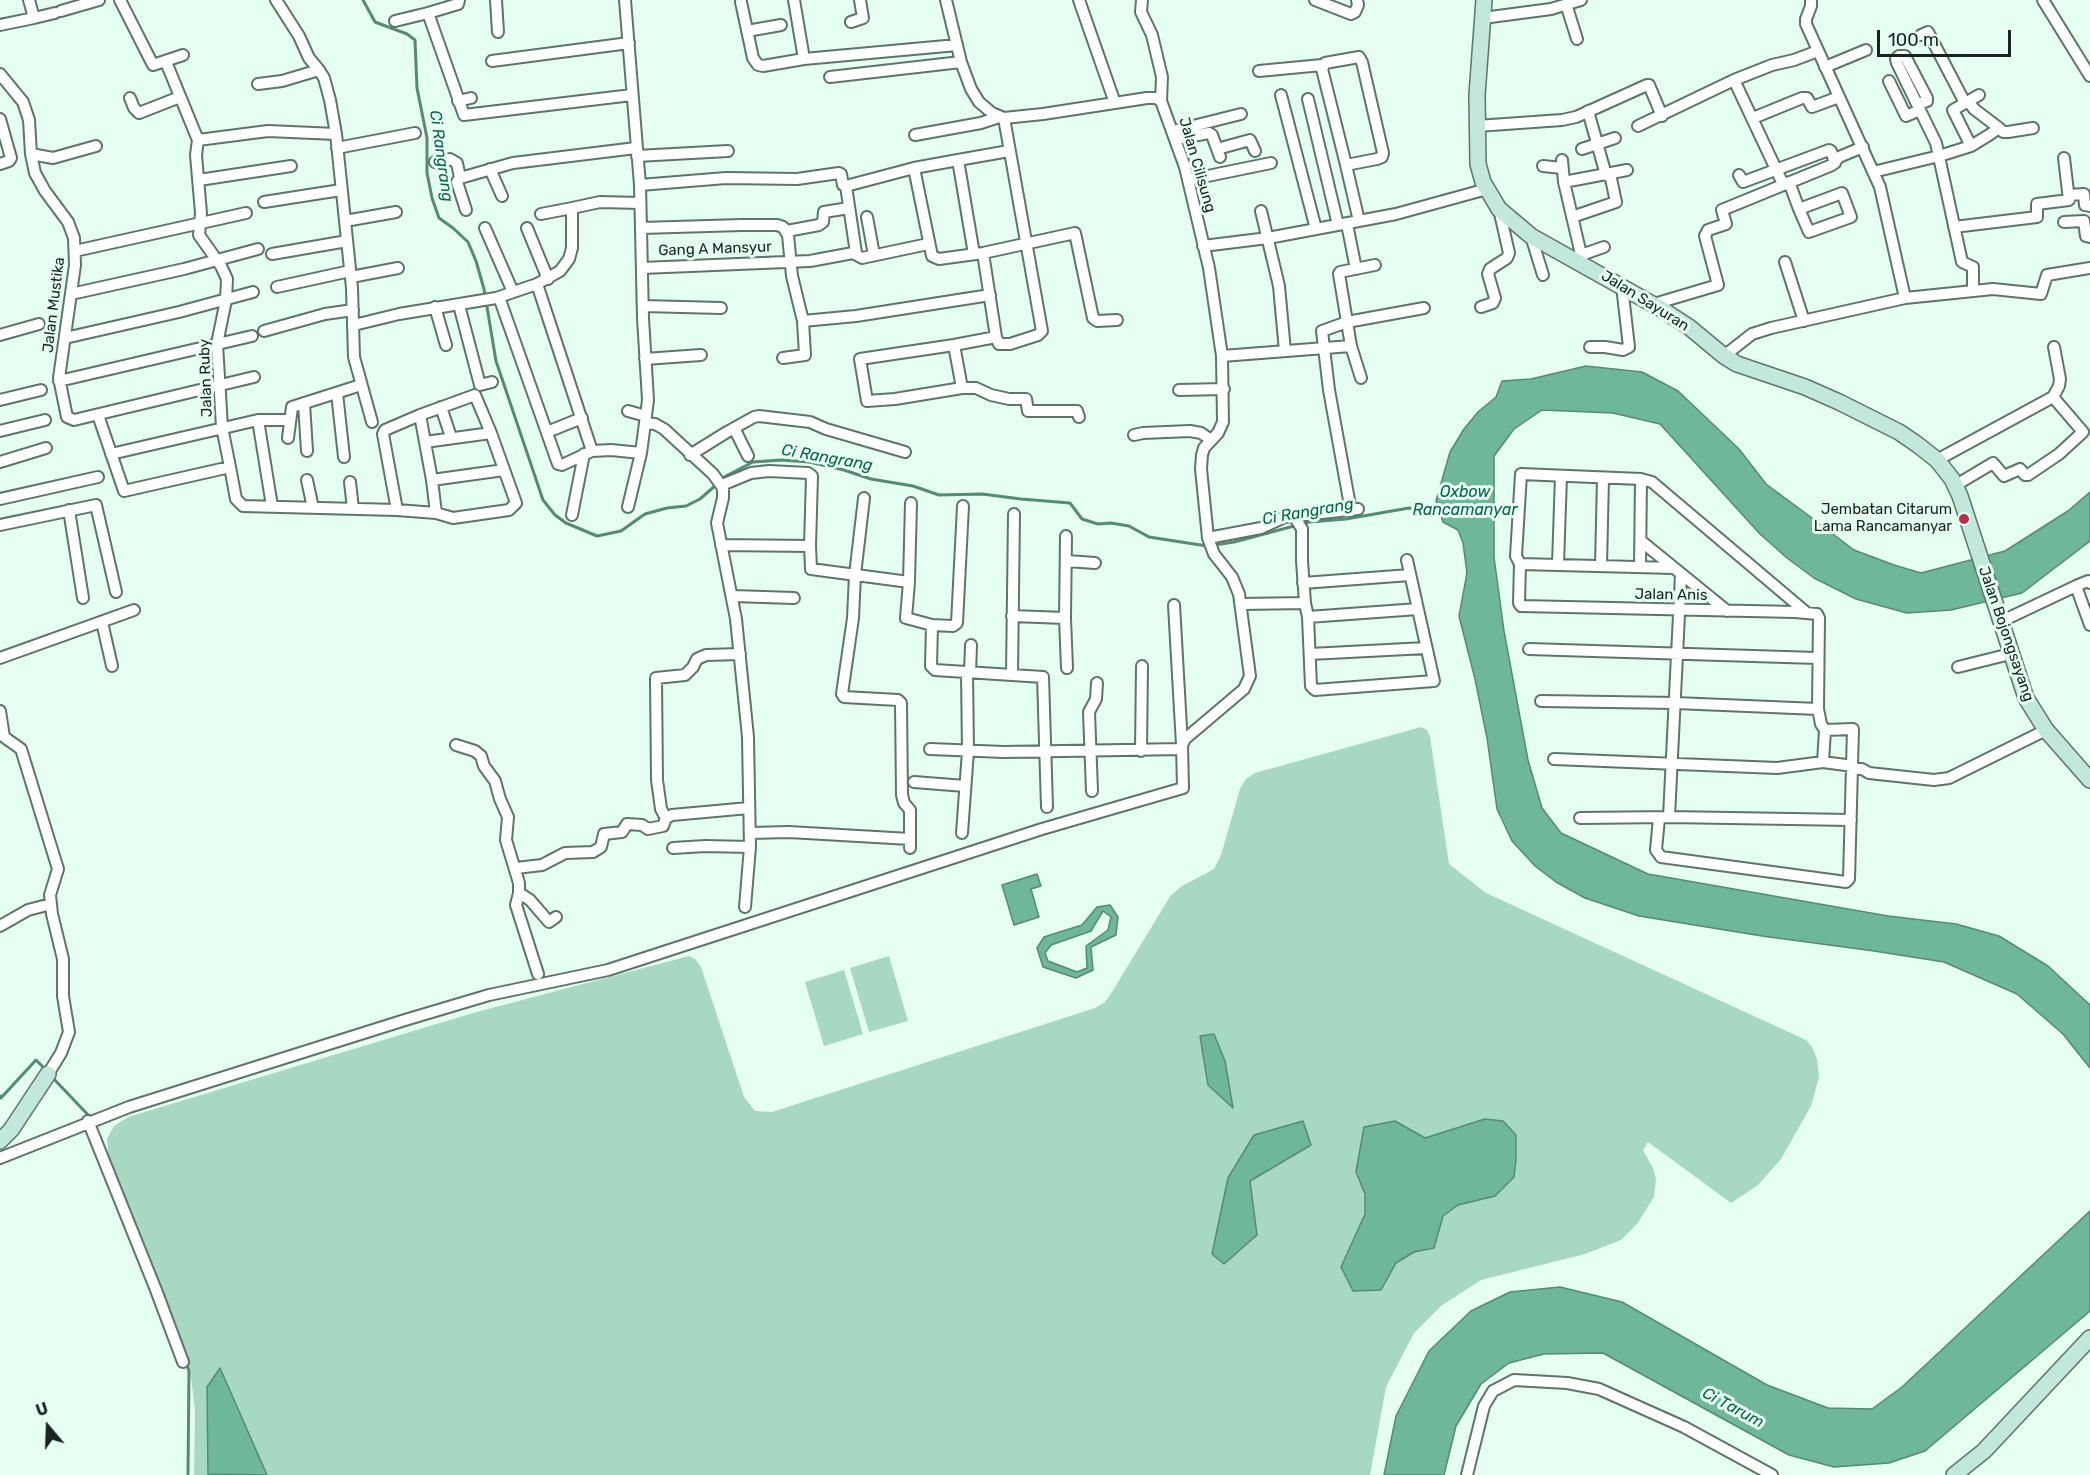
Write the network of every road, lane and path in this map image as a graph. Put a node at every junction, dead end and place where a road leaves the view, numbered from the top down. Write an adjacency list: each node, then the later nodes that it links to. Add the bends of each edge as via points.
1 (29, 0): 23 (street)
2 (99, 0): 23 (street)
3 (120, 0): 40 (street, via 151,62)
4 (276, 0): 44 (street)
5 (459, 0): 20 (street, via 458,4)
6 (496, 0): 30 (street)
7 (625, 0): 33 (street)
8 (794, 0): 38 (street)
9 (860, 0): 26 (street, via 863,18)
10 (946, 0): 34 (street)
11 (1079, 0): 63 (street)
12 (1142, 0): 61 (street, via 1141,12 1152,35 1162,77)
13 (1315, 0): 14 (street, via 1351,14)
14 (1357, 0)
15 (1484, 0): 24 (street, Jalan Sayuran)
16 (1581, 0): 21 (street)
17 (1811, 0): 36 (street, via 1806,22)
18 (2043, 0): 47 (street)
19 (741, 2): 29 (street)
20 (444, 4): 22 (street)
21 (1566, 4): 24 (street); 32 (street)
22 (428, 13): 25 (street); 60 (street)
23 (34, 18): 27 (street)
24 (1483, 18): 70 (street, Jalan Sayuran)
25 (395, 21)
26 (851, 22)
27 (0, 25)
28 (781, 25): 29 (street)
29 (747, 31): 38 (street, via 758,65)
30 (498, 32)
31 (1921, 35): 62 (street, via 1928,32)
32 (1577, 39)
33 (629, 44): 39 (street); 52 (street)
34 (957, 45): 38 (street); 41 (street)
35 (1866, 50): 43 (street)
36 (1818, 51): 43 (street); 49 (street)
37 (183, 55): 40 (street)
38 (804, 59)
39 (492, 61)
40 (166, 62): 55 (street)
41 (961, 62): 48 (street); 67 (street, via 976,96 985,108)
42 (1322, 65): 45 (street); 98 (street); 98 (street, via 1359,57 1362,62 1383,153 1377,159)
43 (1825, 67): 56 (street)
44 (319, 70): 51 (street); 75 (street)
45 (1259, 71)
46 (0, 74): 90 (street, Jalan Mustika, via 19,96 27,114)
47 (2090, 76)
48 (830, 77)
49 (1734, 80): 66 (street); 68 (street)
50 (1889, 81): 91 (street, via 1906,116 1919,107)
51 (258, 84)
52 (632, 95): 60 (street, via 465,116); 89 (street)
53 (1281, 95): 142 (street)
54 (1979, 95): 62 (street)
55 (180, 97): 57 (street, via 139,112); 79 (street)
56 (1839, 97): 68 (street, via 1812,107 1807,98 1802,98); 83 (street)
57 (130, 98)
58 (471, 98): 60 (street)
59 (1308, 99): 137 (street)
60 (458, 101)
61 (1161, 101): 63 (street, via 1147,98); 77 (street, Jalan Cilisung)
62 (1966, 102): 72 (street); 82 (street, via 1953,112)
63 (1115, 103): 67 (street)
64 (1588, 111): 66 (street, via 1647,85); 70 (street, via 1562,120); 80 (street)
65 (1241, 114): 77 (street)
66 (1662, 116): 71 (street)
67 (1001, 117): 76 (street); 87 (street)
68 (1753, 118): 103 (street)
69 (0, 120): 97 (street, via 11,158)
70 (1478, 126): 115 (street, Jalan Sayuran, via 1478,164)
71 (1638, 126)
72 (1998, 128): 73 (street, via 2003,132); 82 (street)
73 (2033, 129)
74 (415, 133): 84 (street)
75 (336, 134): 79 (street, via 268,131); 84 (street)
76 (915, 135)
77 (1174, 135): 88 (street, via 1209,133 1218,153 1250,140); 110 (street, Jalan Cilisung)
78 (1615, 138): 80 (street)
79 (198, 140): 109 (street)
80 (1598, 144): 85 (street); 106 (street)
81 (96, 146): 90 (street, via 53,158)
82 (1971, 146): 91 (street)
83 (1863, 147): 96 (street, via 1839,157); 105 (street)
84 (337, 148): 116 (street)
85 (1582, 149)
86 (728, 150): 89 (street)
87 (1009, 151): 93 (street); 148 (street)
88 (1256, 151)
89 (637, 152): 102 (street, via 513,163); 113 (street)
90 (31, 154): 153 (street, Jalan Mustika, via 40,182 73,232)
91 (1939, 156): 105 (street); 138 (street)
92 (2064, 158): 117 (street)
93 (958, 160): 101 (street); 155 (street)
94 (435, 162): 108 (street, via 454,160)
95 (1271, 163): 110 (street)
96 (1835, 163): 103 (street, via 1829,150); 112 (street)
97 (0, 164)
98 (1346, 165): 134 (street)
99 (291, 166): 109 (street)
100 (1543, 166): 111 (street, via 1562,164)
101 (914, 168): 114 (street); 149 (street)
102 (490, 169): 108 (street); 118 (street)
103 (1776, 169): 107 (street, via 1743,182); 112 (street)
104 (1627, 170): 106 (street)
105 (1873, 172): 178 (street, via 1885,204)
106 (1608, 174): 111 (street); 132 (street, via 1616,202)
107 (1739, 175)
108 (460, 178): 126 (street, via 457,183)
109 (199, 180): 136 (street)
110 (1188, 180): 150 (street, Jalan Cilisung)
111 (1564, 182): 132 (street)
112 (1786, 183): 125 (street); 180 (street, via 1722,210 1726,224 1706,232 1718,286)
113 (640, 185): 114 (street, via 726,178 814,178 839,173); 120 (street)
114 (846, 186): 123 (street)
115 (1487, 189): 124 (street, Jalan Sayuran); 134 (street)
116 (341, 190): 119 (street); 133 (street)
117 (2069, 195): 121 (street, via 2084,194 2085,204); 138 (street, via 2069,200 2037,204 2037,217)
118 (502, 196)
119 (264, 202)
120 (640, 203): 122 (street, via 600,202); 141 (street)
121 (2090, 206)
122 (572, 208): 130 (street); 169 (street, via 572,248 567,263)
123 (849, 208): 143 (street, via 824,212 819,225); 154 (street)
124 (1499, 209): 144 (street, Jalan Sayuran); 184 (street, via 1509,253 1490,269 1495,298 1493,303)
125 (1799, 209): 125 (street, via 1842,193 1851,218 1809,232)
126 (466, 210)
127 (1261, 211): 146 (street)
128 (396, 212): 133 (street)
129 (246, 213): 136 (street)
130 (541, 214)
131 (867, 217): 157 (street)
132 (1572, 217): 158 (street)
133 (345, 221): 147 (street)
134 (1359, 221): 137 (street)
135 (2064, 222): 145 (street, via 2084,221 2085,235)
136 (200, 225): 153 (street); 159 (street, Jalan Ruby, via 199,235)
137 (1343, 225): 142 (street); 166 (street)
138 (1954, 226): 172 (street, via 1962,262 1973,267)
139 (485, 228): 174 (street)
140 (527, 228): 169 (street)
141 (641, 228): 143 (street, via 777,225); 164 (street)
142 (1316, 229): 146 (street)
143 (787, 231): 160 (street)
144 (1531, 236): 158 (street, Jalan Sayuran); 168 (street)
145 (2090, 237)
146 (1268, 238): 150 (street); 207 (street, via 1279,286)
147 (347, 241): 156 (street); 167 (street)
148 (1025, 243): 155 (street); 188 (street, via 1075,233 1093,318); 198 (street, via 1042,331 1010,344 1000,344)
149 (928, 244): 155 (street, via 936,259); 157 (street, Gang A Mansyur)
150 (1203, 246): 209 (street, Jalan Cilisung)
151 (1604, 247): 158 (street)
152 (258, 249): 159 (street)
153 (75, 251): 175 (street, Jalan Mustika)
154 (856, 253): 157 (street, Gang A Mansyur, via 862,258); 160 (street, Gang A Mansyur)
155 (978, 253): 176 (street)
156 (272, 254)
157 (874, 255)
158 (1582, 259): 170 (street, Jalan Sayuran)
159 (218, 260): 175 (street); 179 (street, Jalan Ruby, via 227,279)
160 (790, 262): 164 (street, Gang A Mansyur); 189 (street)
161 (1785, 262): 190 (street)
162 (1375, 265): 166 (street)
163 (398, 268): 167 (street)
164 (642, 268): 182 (street)
165 (2090, 268): 172 (street, via 2047,275 2041,294)
166 (1356, 269): 191 (street, via 1339,274)
167 (351, 274): 171 (street); 187 (street)
168 (1543, 275)
169 (549, 277): 174 (street); 233 (street)
170 (1622, 286): 180 (street, Jalan Sayuran); 204 (street, via 1629,347)
171 (277, 287)
172 (1973, 291): 178 (street)
173 (253, 292): 179 (street)
174 (513, 292): 177 (street)
175 (71, 294): 197 (street, Jalan Mustika)
176 (990, 295): 189 (street); 198 (street)
177 (490, 298): 181 (street); 242 (street)
178 (1905, 298): 190 (street)
179 (226, 300): 197 (street); 199 (street, Jalan Ruby)
180 (1654, 304): 210 (street, Jalan Sayuran)
181 (459, 305): 183 (street); 217 (street, via 480,385)
182 (643, 306): 185 (street); 212 (street)
183 (435, 307): 193 (street); 200 (street)
184 (1481, 307)
185 (721, 308)
186 (1424, 308): 191 (street)
187 (353, 309): 193 (street); 194 (street)
188 (1117, 320)
189 (803, 321): 211 (street, via 806,354)
190 (1804, 321): 210 (street, via 1752,334)
191 (1347, 322): 202 (street); 206 (street, via 1322,331)
192 (39, 324): 195 (street)
193 (354, 325): 218 (street, via 354,357)
194 (264, 331)
195 (0, 335)
196 (252, 336): 199 (street)
197 (65, 338): 216 (street, Jalan Mustika)
198 (996, 338): 201 (street)
199 (217, 344): 216 (street); 219 (street, Jalan Ruby)
200 (446, 345)
201 (954, 345): 213 (street); 220 (street)
202 (1351, 346): 206 (street); 215 (street)
203 (859, 347): 213 (street)
204 (1590, 347)
205 (2054, 347): 225 (street, via 2061,379)
206 (1324, 348): 207 (street); 284 (street, via 1354,510)
207 (1285, 351): 209 (street)
208 (701, 356): 212 (street)
209 (1222, 356): 221 (street, Jalan Cilisung)
210 (1724, 356): 258 (street, Jalan Sayuran, via 1839,402 1899,432)
211 (783, 358)
212 (645, 359): 237 (street)
213 (860, 359): 220 (street, via 869,402)
214 (254, 377): 219 (street)
215 (1360, 378)
216 (59, 381): 230 (street, Jalan Mustika, via 66,415 74,420)
217 (492, 382)
218 (362, 385): 224 (street); 238 (street)
219 (219, 387): 230 (street); 239 (street, Jalan Ruby)
220 (962, 388): 232 (street, via 1026,399 1028,411 1077,411)
221 (1224, 389): 223 (street); 247 (street, Jalan Cilisung, via 1223,422)
222 (41, 390): 226 (street)
223 (1179, 390)
224 (337, 393): 227 (street); 257 (street)
225 (2053, 397): 258 (street); 270 (street, via 2083,431 2059,454 2028,475 2020,469 2004,476 1993,463)
226 (0, 400)
227 (304, 403): 246 (street, via 291,408); 250 (street)
228 (441, 407): 231 (street); 243 (street, via 475,395); 245 (street)
229 (628, 411): 237 (street)
230 (98, 414): 254 (street)
231 (420, 415): 248 (street); 280 (street, via 383,434)
232 (1079, 417)
233 (582, 418): 242 (street); 252 (street)
234 (45, 420): 241 (street)
235 (258, 420): 236 (street); 239 (street); 274 (street)
236 (286, 420)
237 (646, 420): 253 (street); 255 (street, via 664,429)
238 (372, 422)
239 (222, 427): 254 (street); 260 (street, Jalan Ruby)
240 (734, 428): 251 (street, via 754,417 800,420); 255 (street); 256 (street)
241 (0, 431)
242 (547, 432): 252 (street, via 559,464)
243 (491, 433): 245 (street); 261 (street)
244 (1134, 435): 247 (street, via 1190,431)
245 (451, 437): 248 (street)
246 (288, 438)
247 (1210, 440): 290 (street, Jalan Cilisung, via 1203,451 1201,469)
248 (425, 442): 267 (street)
249 (46, 448): 259 (street)
250 (307, 451)
251 (905, 452)
252 (588, 453): 253 (street); 283 (street)
253 (641, 453): 276 (street)
254 (111, 454): 260 (street, via 126,491)
255 (690, 455): 268 (street)
256 (748, 456)
257 (344, 457)
258 (1936, 460): 270 (street, Jalan Sayuran)
259 (0, 462)
260 (230, 467): 274 (street, Jalan Ruby, via 240,504)
261 (504, 470): 267 (street); 281 (street, via 516,500 511,509 453,518)
262 (1561, 476): 264 (street); 295 (street, via 1521,474 1516,556); 296 (street)
263 (98, 477): 272 (street)
264 (1603, 478): 265 (street); 297 (street)
265 (1641, 479): 288 (street); 317 (street, via 1652,482)
266 (307, 480): 277 (street)
267 (432, 480): 281 (street)
268 (719, 480): 289 (street, via 723,498 717,519); 291 (street, via 769,471 810,474)
269 (350, 482): 278 (street)
270 (1956, 485): 287 (street, Jalan Sayuran)
271 (864, 498): 300 (street)
272 (0, 499)
273 (911, 503): 302 (street)
274 (272, 506): 277 (street)
275 (963, 506): 323 (street, via 957,623)
276 (628, 507)
277 (313, 508): 278 (street)
278 (353, 509): 280 (street)
279 (69, 510): 285 (street); 306 (street, via 94,505 98,509); 308 (street)
280 (397, 510): 281 (street)
281 (436, 513)
282 (1014, 513): 318 (street)
283 (572, 515)
284 (1298, 522): 290 (street, via 1261,528); 303 (street)
285 (0, 525)
286 (1066, 536): 293 (street)
287 (1974, 540): 321 (street, Jalan Bojongsayang)
288 (1641, 542): 298 (street); 299 (street)
289 (721, 545): 291 (street); 307 (street)
290 (1210, 545): 311 (street, via 1232,577)
291 (810, 546): 300 (street, via 811,569)
292 (1407, 560): 301 (street)
293 (1067, 561): 294 (street); 320 (street)
294 (1095, 563)
295 (1520, 564): 296 (street); 315 (street, Jalan Anis, via 1521,606)
296 (1558, 564): 297 (street)
297 (1601, 566): 298 (street)
298 (1640, 567): 299 (street)
299 (1677, 571): 315 (street); 316 (street)
300 (855, 575): 302 (street); 368 (street, via 842,695 901,703 902,795 910,810 910,844 789,832)
301 (1410, 575): 303 (street); 313 (street)
302 (909, 582): 323 (street, via 906,618)
303 (1303, 583): 310 (street)
304 (2090, 583): 305 (street)
305 (2076, 586): 321 (street); 324 (street)
306 (116, 592)
307 (733, 596): 309 (street); 328 (street)
308 (83, 598)
309 (794, 598)
310 (1305, 603): 311 (street); 319 (street)
311 (1242, 604): 348 (street, via 1249,681 1190,733)
312 (1174, 605): 348 (street)
313 (1418, 609): 319 (street); 326 (street)
314 (134, 610): 322 (street)
315 (1679, 610): 316 (street, Jalan Anis); 330 (street)
316 (1727, 611): 317 (street, Jalan Anis)
317 (1807, 613): 333 (street, Jalan Anis, via 1820,618)
318 (1012, 616): 320 (street); 339 (street)
319 (1308, 617): 329 (street)
320 (1065, 618): 337 (street)
321 (1999, 620): 331 (street, Jalan Bojongsayang)
322 (102, 622): 332 (street); 334 (street)
323 (932, 624): 338 (street, via 932,668)
324 (2090, 626)
325 (971, 645): 338 (street)
326 (1426, 648): 329 (street); 329 (street, via 1433,681 1315,690 1311,686)
327 (1529, 649): 330 (street)
328 (740, 654): 363 (street, via 748,737); 365 (street, via 706,655 685,675 656,678 657,780)
329 (1310, 654)
330 (1678, 654): 333 (street); 342 (street)
331 (2010, 654): 336 (street); 346 (street, Jalan Bojongsayang, via 2026,698)
332 (0, 658)
333 (1817, 658): 343 (street)
334 (112, 666)
335 (1142, 666): 351 (street)
336 (1958, 667)
337 (1067, 668)
338 (968, 673): 339 (street); 350 (street)
339 (1011, 674): 352 (street, via 1044,677)
340 (1097, 683): 353 (street, via 1096,699 1089,712)
341 (1541, 701): 342 (street)
342 (1676, 703): 343 (street); 356 (street)
343 (1818, 709): 345 (street)
344 (0, 711): 374 (street, via 4,737 21,749 57,865)
345 (1825, 730): 355 (street); 357 (street, via 1854,729)
346 (2046, 730): 357 (street, via 1949,778 1934,780); 358 (street, Jalan Bojongsayang)
347 (456, 745): 372 (street, via 479,753 495,781 508,817 506,840)
348 (1182, 747): 351 (street); 380 (street, via 1183,788 1042,829 608,970 489,995)
349 (930, 750): 350 (street)
350 (968, 751): 352 (street); 360 (street)
351 (1141, 751): 353 (street)
352 (1046, 752): 353 (street); 362 (street)
353 (1091, 752): 361 (street)
354 (1554, 759): 356 (street)
355 (1824, 762): 356 (street, via 1776,768); 357 (street)
356 (1672, 763): 364 (street)
357 (1853, 771): 367 (street)
358 (2090, 780)
359 (914, 782): 360 (street)
360 (965, 786): 369 (street)
361 (1092, 791)
362 (1047, 807)
363 (749, 808): 365 (street); 368 (street)
364 (1664, 817): 366 (street); 367 (street); 367 (street, via 1656,850 1660,857 1844,882 1849,879)
365 (666, 818): 372 (street, via 662,826 647,829 628,824 622,832 604,834 601,847 593,852 565,853 542,865)
366 (1580, 818)
367 (1851, 820)
368 (751, 833): 370 (street)
369 (962, 833)
370 (750, 847): 371 (street); 375 (street)
371 (673, 848)
372 (516, 868): 373 (street)
373 (519, 893): 376 (street, via 549,922); 378 (street, via 516,905)
374 (51, 904): 377 (street, via 28,910); 379 (street, via 63,959 63,996 69,1032)
375 (745, 907)
376 (556, 917)
377 (0, 926)
378 (538, 974)
379 (48, 1074): 381 (street)
380 (88, 1121): 382 (street); 384 (street)
381 (0, 1141)
382 (0, 1158)
383 (2090, 1338): 387 (street, via 1984,1451)
384 (183, 1362)
385 (1467, 1475): 386 (street, via 1484,1406 1493,1391 1514,1380 1599,1389 1684,1427)
386 (1772, 1475)
387 (1953, 1475)

